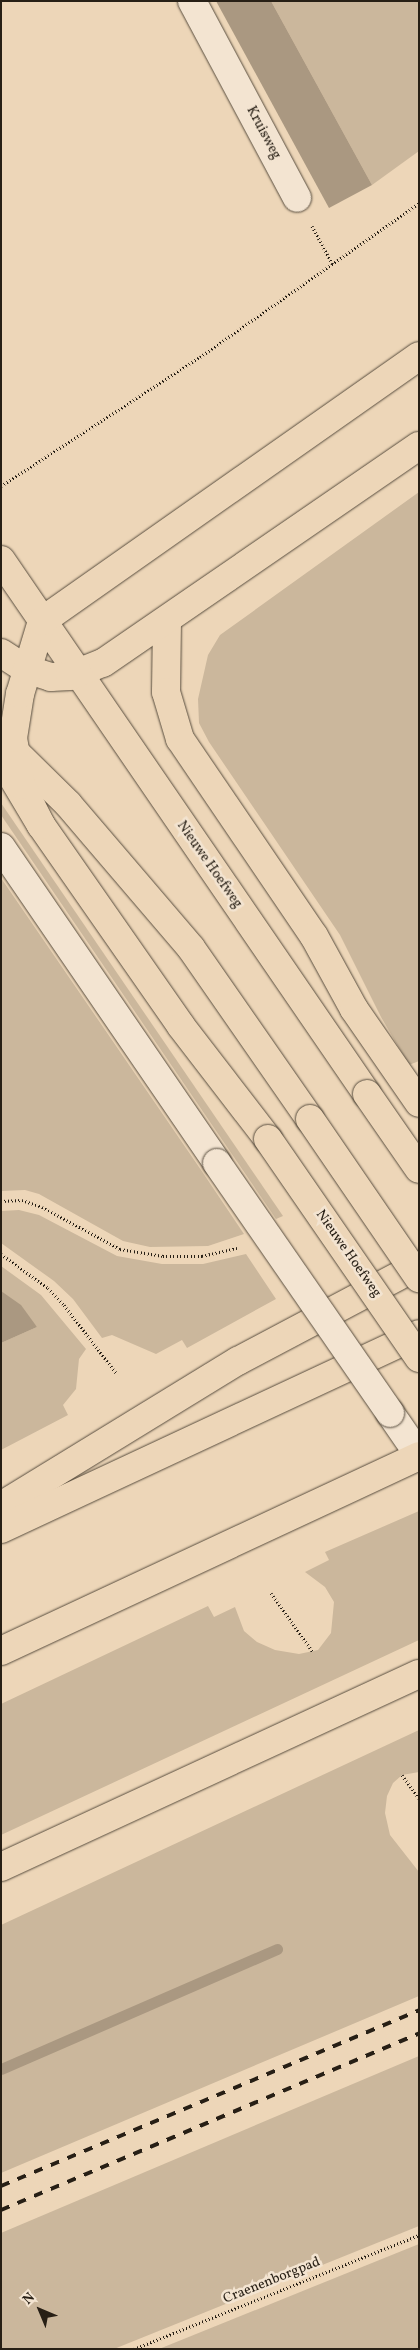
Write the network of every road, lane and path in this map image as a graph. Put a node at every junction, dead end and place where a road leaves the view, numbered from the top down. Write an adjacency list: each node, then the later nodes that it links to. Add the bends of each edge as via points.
1 (192, 1): 2 (street, Kruisweg)
2 (297, 198): 4 (path)
3 (419, 203): 4 (path)
4 (333, 265): 7 (path, via 158,385)
5 (419, 356): 9 (main road)
6 (419, 446): 10 (main road)
7 (1, 486)
8 (1, 560): 9 (main road, Nieuwe Hoefweg)
9 (42, 621): 12 (main road, Nieuwe Hoefweg); 13 (main road, Nieuwe Hoefweg)
10 (167, 622): 13 (main road, via 120,654); 16 (main road, via 166,692 180,739 314,936 354,1009)
11 (1, 653): 12 (main road)
12 (27, 670): 13 (main road, via 51,677); 14 (main road, Nieuwe Hoefweg)
13 (78, 673): 17 (main road, Nieuwe Hoefweg, bridge)
14 (5, 749): 22 (main road, bridge, via 68,804 191,948); 24 (main road, Nieuwe Hoefweg, bridge, via 41,825 180,1026 268,1139)
15 (1, 847): 26 (street, bridge)
16 (419, 1103)
17 (419, 1169)
18 (1, 1201): 19 (path, via 22,1200 42,1207 120,1249 163,1256 192,1256)
19 (239, 1248)
20 (1, 1254): 25 (path, via 48,1288)
21 (419, 1264): 27 (main road, via 238,1361)
22 (419, 1278)
23 (419, 1334): 28 (main road)
24 (419, 1358)
25 (116, 1374)
26 (419, 1455): 30 (main road)
27 (1, 1506)
28 (1, 1529)
29 (271, 1593): 31 (path)
30 (1, 1651)
31 (313, 1652)
32 (419, 1674): 35 (main road)
33 (402, 1775): 34 (path)
34 (419, 1798)
35 (1, 1867)
36 (419, 2235): 37 (path, Craenenborgpad)
37 (134, 2349)

